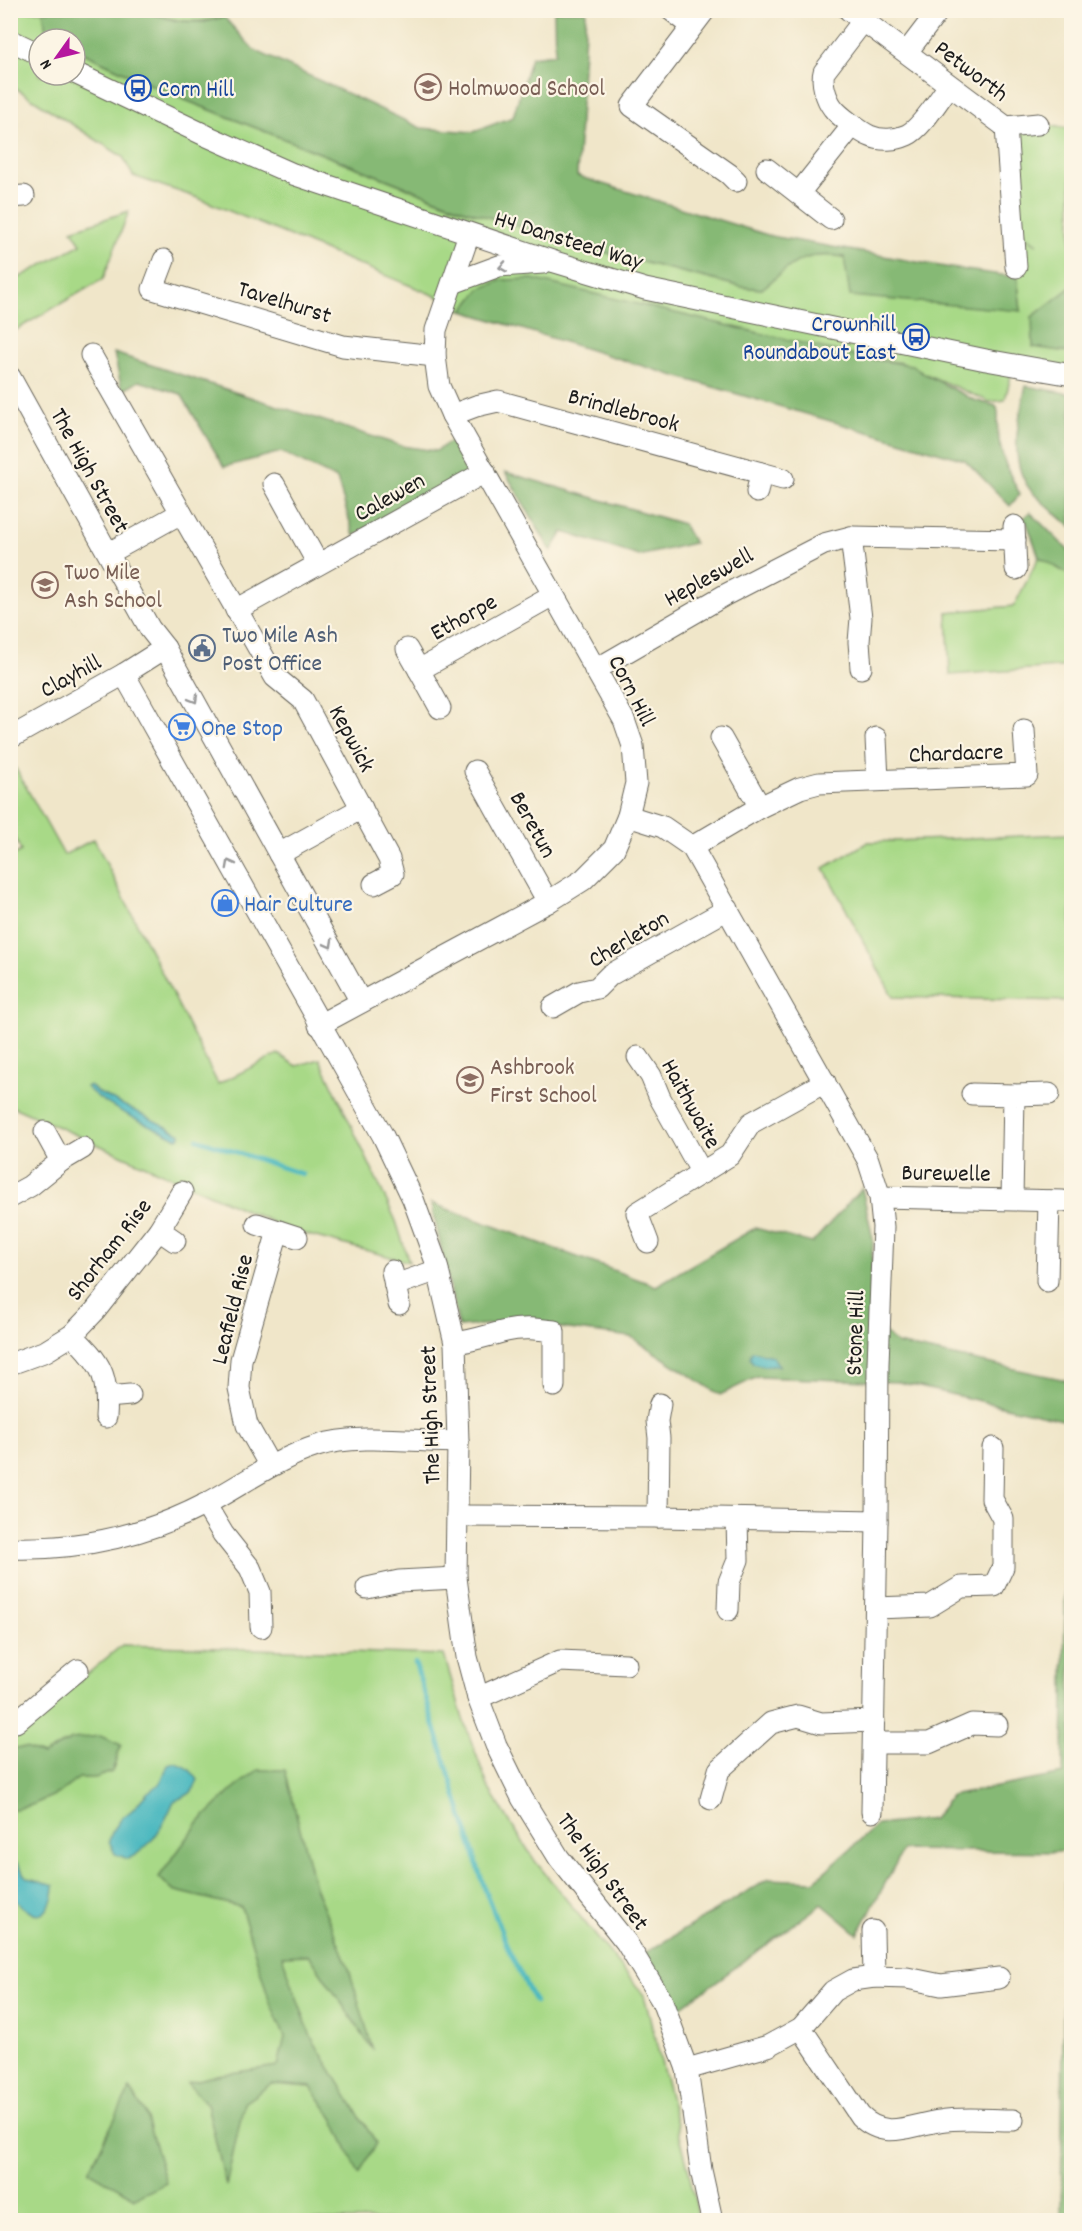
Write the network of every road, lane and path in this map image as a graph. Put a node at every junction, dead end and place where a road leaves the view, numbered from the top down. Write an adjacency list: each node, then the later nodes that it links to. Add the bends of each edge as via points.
1 (672, 10): 4 (street)
2 (939, 10): 7 (street)
3 (856, 16): 7 (street, Petworth); 11 (street, via 822,78 833,108)
4 (699, 19): 14 (street, via 632,106)
5 (10, 40): 6 (street)
6 (27, 48)
7 (908, 52): 9 (street, Petworth)
8 (87, 79): 17 (street, H4 Dansteed Way, via 293,174)
9 (949, 86): 11 (street, via 914,132 904,137 888,140 869,136); 12 (street, Petworth)
10 (1038, 124): 12 (street, Petworth)
11 (853, 125): 15 (street)
12 (1006, 127): 20 (street, Petworth)
13 (767, 169): 15 (street)
14 (736, 181)
15 (799, 194): 16 (street)
16 (831, 219)
17 (469, 234): 19 (street, H4 Dansteed Way); 21 (street, Corn Hill)
18 (164, 260): 23 (street, Tavelhurst, via 153,289 343,346)
19 (555, 262): 21 (street, one-way to 21, via 499,266); 24 (street, H4 Dansteed Way, via 645,289)
20 (1016, 267)
21 (453, 283): 23 (street, Corn Hill, via 436,330)
22 (91, 355): 30 (street, Kepwick)
23 (435, 356): 26 (street, Corn Hill, via 439,386)
24 (1071, 375)
25 (10, 377): 32 (street, The High Street)
26 (452, 415): 27 (street, Corn Hill); 28 (street, Brindlebrook, via 498,401 759,483)
27 (485, 472): 33 (street, Calewen); 35 (street, Corn Hill)
28 (783, 479)
29 (274, 484): 33 (street)
30 (181, 513): 32 (street); 36 (street, Kepwick)
31 (850, 537): 34 (street, Hepleswell, via 1014,533); 39 (street, via 861,618); 41 (street, Hepleswell, via 795,557)
32 (109, 553): 37 (street, The High Street, via 150,629)
33 (318, 564): 36 (street, Calewen)
34 (1016, 569)
35 (553, 595): 40 (street, Ethorpe); 41 (street, Corn Hill)
36 (236, 610): 51 (street, Kepwick, via 275,677 303,700)
37 (165, 648): 42 (street); 54 (street, The High Street, one-way to 54)
38 (407, 649): 40 (street, Ethorpe)
39 (861, 668)
40 (419, 670): 43 (street)
41 (595, 670): 52 (street, Corn Hill, via 624,720 633,746 636,783)
42 (124, 674): 45 (street, Clayhill); 60 (street, The High Street, one-way to 42)
43 (440, 708)
44 (1024, 730): 49 (street, Chardacre, via 1034,775)
45 (10, 738)
46 (721, 738): 50 (street)
47 (876, 738): 49 (street, Chardacre)
48 (475, 771): 56 (street, Beretun)
49 (878, 780): 50 (street, Chardacre, via 819,783)
50 (760, 807): 53 (street, Chardacre)
51 (362, 808): 54 (street, Kepwick); 55 (street, Kepwick, via 393,874)
52 (628, 816): 53 (street, Stone Hill, via 663,827); 56 (street, Corn Hill, via 614,849 583,880)
53 (692, 847): 57 (street, Stone Hill)
54 (279, 854): 58 (street, The High Street, one-way to 58)
55 (374, 884)
56 (548, 902): 58 (street, Corn Hill)
57 (728, 909): 59 (street, Cherleton, via 610,975 597,988 579,992); 62 (street, Stone Hill)
58 (361, 1002): 60 (street, Corn Hill)
59 (553, 1007)
60 (320, 1025): 76 (street, The High Street, via 388,1147)
61 (638, 1057): 69 (street, Haithwaite)
62 (825, 1082): 69 (street, Haithwaite, via 751,1123 730,1155); 72 (street, Stone Hill, via 868,1160)
63 (972, 1094): 65 (street)
64 (1049, 1094): 65 (street)
65 (1014, 1095): 73 (street, Burewelle)
66 (45, 1132): 68 (street)
67 (83, 1148): 68 (street)
68 (61, 1161): 71 (street)
69 (702, 1173): 75 (street, Haithwaite, via 629,1209)
70 (182, 1192): 79 (street, Shorham Rise, via 167,1235)
71 (10, 1197)
72 (880, 1197): 73 (street, Burewelle); 92 (street, Stone Hill, via 883,1227)
73 (1012, 1199): 77 (street, Burewelle, via 1056,1201)
74 (257, 1224): 87 (street, Leafield Rise, via 287,1234 241,1360 239,1388 247,1425)
75 (648, 1242)
76 (438, 1270): 78 (street); 80 (street, The High Street)
77 (1047, 1281)
78 (395, 1286)
79 (72, 1335): 81 (street, Shorham Rise, via 46,1351); 83 (street, Shorham Rise, via 102,1370 107,1407)
80 (454, 1343): 82 (street, via 516,1329 554,1331); 85 (street, The High Street)
81 (10, 1364)
82 (554, 1386)
83 (130, 1395)
84 (660, 1404): 90 (street)
85 (458, 1442): 87 (street, via 357,1439 318,1445); 89 (street, The High Street)
86 (993, 1448): 96 (street, via 992,1499 1003,1519 1003,1567 994,1586 961,1587 930,1606)
87 (270, 1466): 88 (street)
88 (205, 1504): 93 (street, via 158,1526 99,1542); 98 (street, via 250,1568 260,1592)
89 (457, 1516): 90 (street); 94 (street, The High Street)
90 (658, 1517): 91 (street)
91 (737, 1519): 92 (street); 97 (street, via 738,1560 729,1582)
92 (877, 1521): 96 (street, Stone Hill)
93 (10, 1548)
94 (456, 1578): 95 (street, via 399,1581); 101 (street, The High Street, via 467,1657)
95 (367, 1588)
96 (876, 1608): 103 (street, Stone Hill)
97 (728, 1611)
98 (261, 1627)
99 (614, 1669): 101 (street, via 560,1661)
100 (78, 1670): 102 (street)
101 (478, 1698): 112 (street, The High Street, via 522,1798 559,1858 626,1942 662,2001)
102 (12, 1721)
103 (874, 1721): 105 (street, Stone Hill); 106 (street, via 821,1723 798,1716 771,1723 719,1770)
104 (997, 1725): 105 (street, via 972,1724 928,1743)
105 (874, 1743): 107 (street, Stone Hill)
106 (711, 1799)
107 (872, 1812)
108 (873, 1930): 109 (street)
109 (874, 1977): 110 (street, via 941,1985); 111 (street, via 853,1980 833,1991)
110 (999, 1978)
111 (801, 2028): 112 (street, via 768,2046); 113 (street, via 868,2124 894,2131 939,2120)
112 (687, 2069): 114 (street, The High Street)
113 (1013, 2120)
114 (712, 2220)

